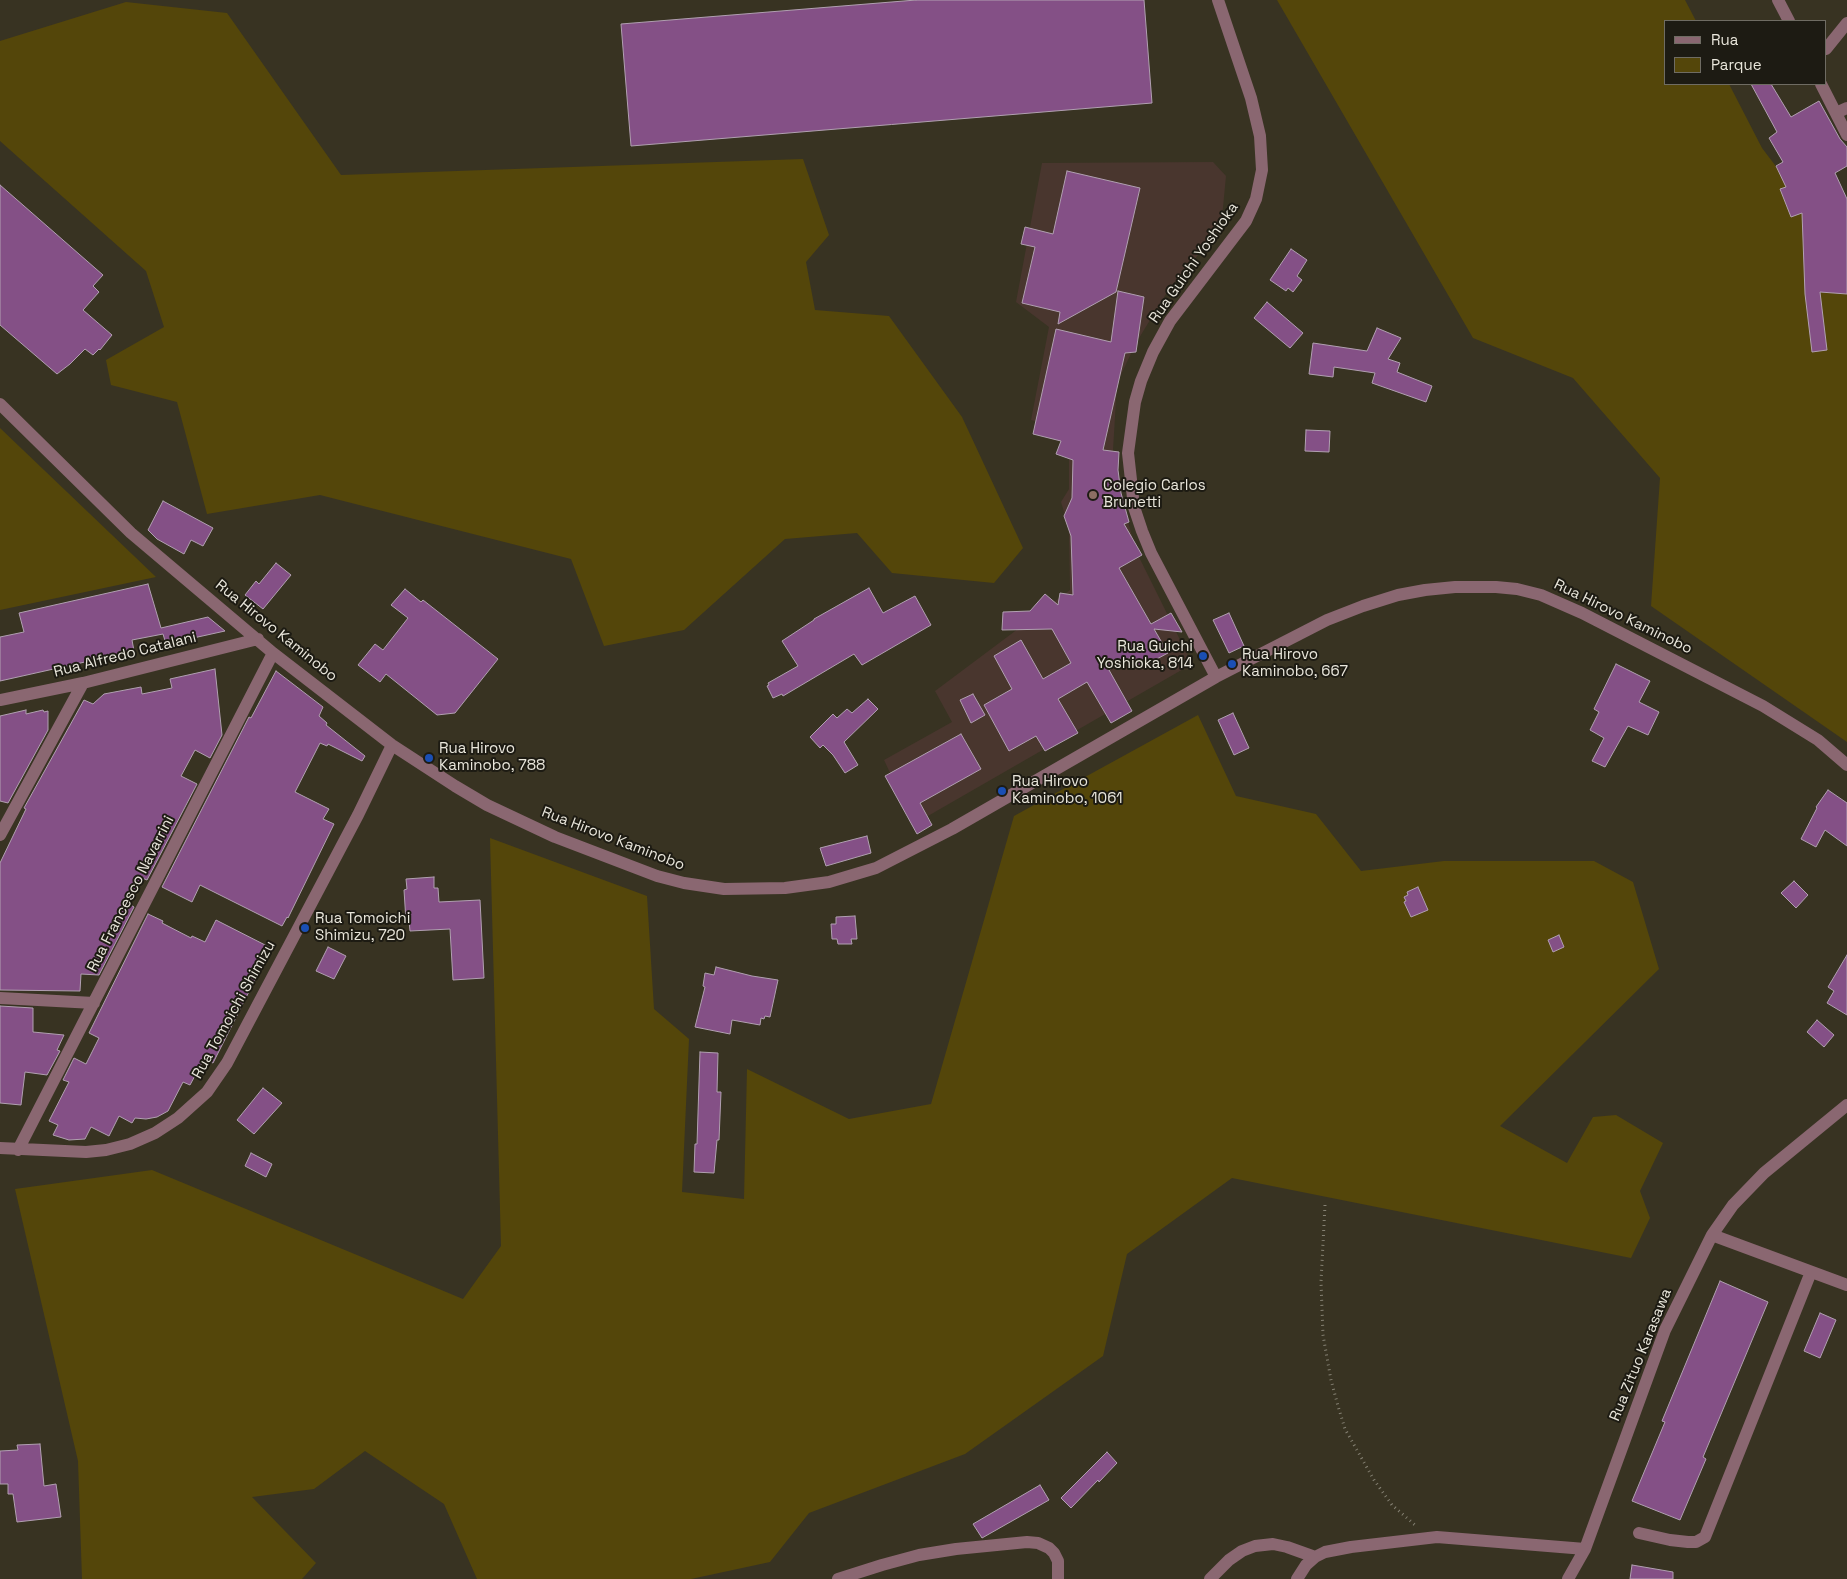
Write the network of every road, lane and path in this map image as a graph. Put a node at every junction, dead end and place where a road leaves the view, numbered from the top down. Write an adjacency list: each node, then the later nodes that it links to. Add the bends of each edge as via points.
1 (1218, 0): 12 (street, Rua Guichi Yoshioka, via 1251,98 1260,136 1262,170 1256,199 1246,221 1170,321 1153,352 1135,402 1128,453 1134,507 1151,553)
2 (1778, 0): 3 (street)
3 (1788, 20)
4 (1847, 23): 5 (street)
5 (1827, 48)
6 (1822, 85): 7 (street)
7 (1841, 110): 8 (street)
8 (1847, 135)
9 (0, 404): 10 (street, Rua Hirovo Kaminobo, via 132,533)
10 (258, 639): 11 (street, Rua Hirovo Kaminobo); 13 (street, Rua Alfredo Catalani)
11 (274, 653): 15 (street, Rua Hirovo Kaminobo); 19 (street, Rua Francesco Navarrini)
12 (1216, 677): 15 (street, Rua Hirovo Kaminobo, via 952,829 876,868 829,882 785,888 724,889 684,884 658,876 555,837 487,805); 16 (street, Rua Hirovo Kaminobo, via 1327,620 1398,595 1455,587 1517,589 1541,595 1582,613 1763,706 1812,736)
13 (83, 683): 14 (street, Rua Alfredo Catalani); 17 (street)
14 (0, 700)
15 (392, 744): 22 (street, Rua Tomoichi Shimizu, via 227,1063 207,1092 178,1118 130,1144 86,1152)
16 (1847, 765)
17 (0, 835)
18 (0, 998): 19 (street)
19 (94, 1003): 22 (street, Rua Francesco Navarrini)
20 (1847, 1105): 24 (street, Rua Zituo Karasawa, via 1764,1173 1733,1205)
21 (0, 1148): 22 (street, Rua Tomoichi Shimizu)
22 (18, 1150)
23 (1325, 1205): 28 (path, via 1321,1282 1323,1335 1338,1406 1355,1449 1382,1493 1408,1520)
24 (1712, 1235): 25 (street); 29 (street, Rua Zituo Karasawa, via 1665,1330)
25 (1811, 1272): 26 (street); 27 (street, via 1705,1537 1688,1542)
26 (1847, 1285)
27 (1639, 1534)
28 (1437, 1537): 29 (street); 30 (street, via 1336,1550)
29 (1585, 1549): 35 (street, Rua Zituo Karasawa)
30 (1315, 1557): 33 (street, via 1273,1544 1255,1546 1229,1560); 34 (street)
31 (838, 1579): 32 (street, via 920,1555 1027,1542 1038,1543 1054,1553 1058,1562)
32 (1058, 1579)
33 (1210, 1579)
34 (1297, 1579)
35 (1568, 1579)

